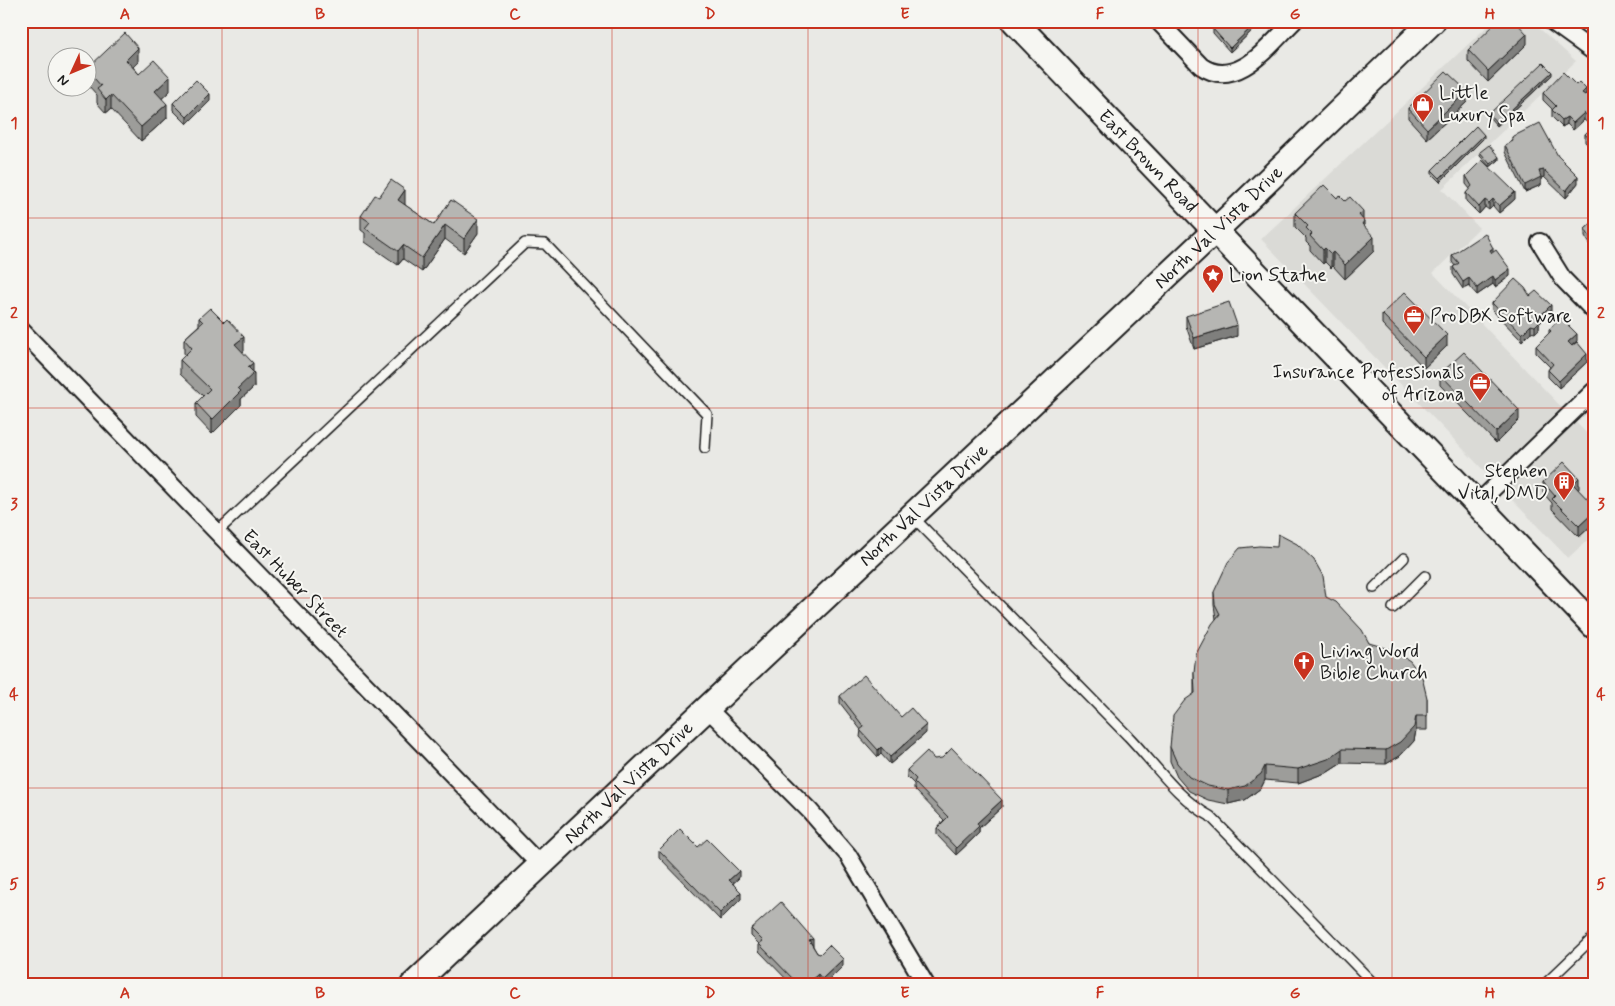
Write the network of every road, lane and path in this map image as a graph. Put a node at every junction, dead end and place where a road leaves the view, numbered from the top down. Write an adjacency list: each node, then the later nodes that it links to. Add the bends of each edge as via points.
1 (1014, 21): 7 (main road, East Brown Road)
2 (1158, 21): 3 (street, via 1200,66 1225,74 1246,67)
3 (1294, 21)
4 (1433, 21): 7 (main road, North Val Vista Drive)
5 (1551, 21): 6 (street)
6 (1594, 52)
7 (1214, 231): 13 (main road, East Brown Road); 14 (main road, North Val Vista Drive)
8 (1540, 242): 9 (street, via 1563,279)
9 (1594, 310)
10 (21, 330): 15 (street, East Huber Street)
11 (1594, 391): 13 (street)
12 (704, 448): 15 (lane, via 708,414 545,244 525,243)
13 (1477, 504): 20 (main road, East Brown Road)
14 (911, 516): 21 (main road, North Val Vista Drive); 26 (lane, via 1134,743 1182,797 1210,816)
15 (217, 532): 22 (street, East Huber Street)
16 (1404, 558): 18 (lane)
17 (1424, 576): 19 (lane)
18 (1374, 588)
19 (1393, 608)
20 (1594, 626)
21 (706, 707): 22 (main road, North Val Vista Drive); 25 (street, via 810,811 848,855)
22 (540, 865): 24 (main road, North Val Vista Drive)
23 (1594, 937): 27 (lane)
24 (413, 985)
25 (926, 985)
26 (1375, 985)
27 (1544, 985)

